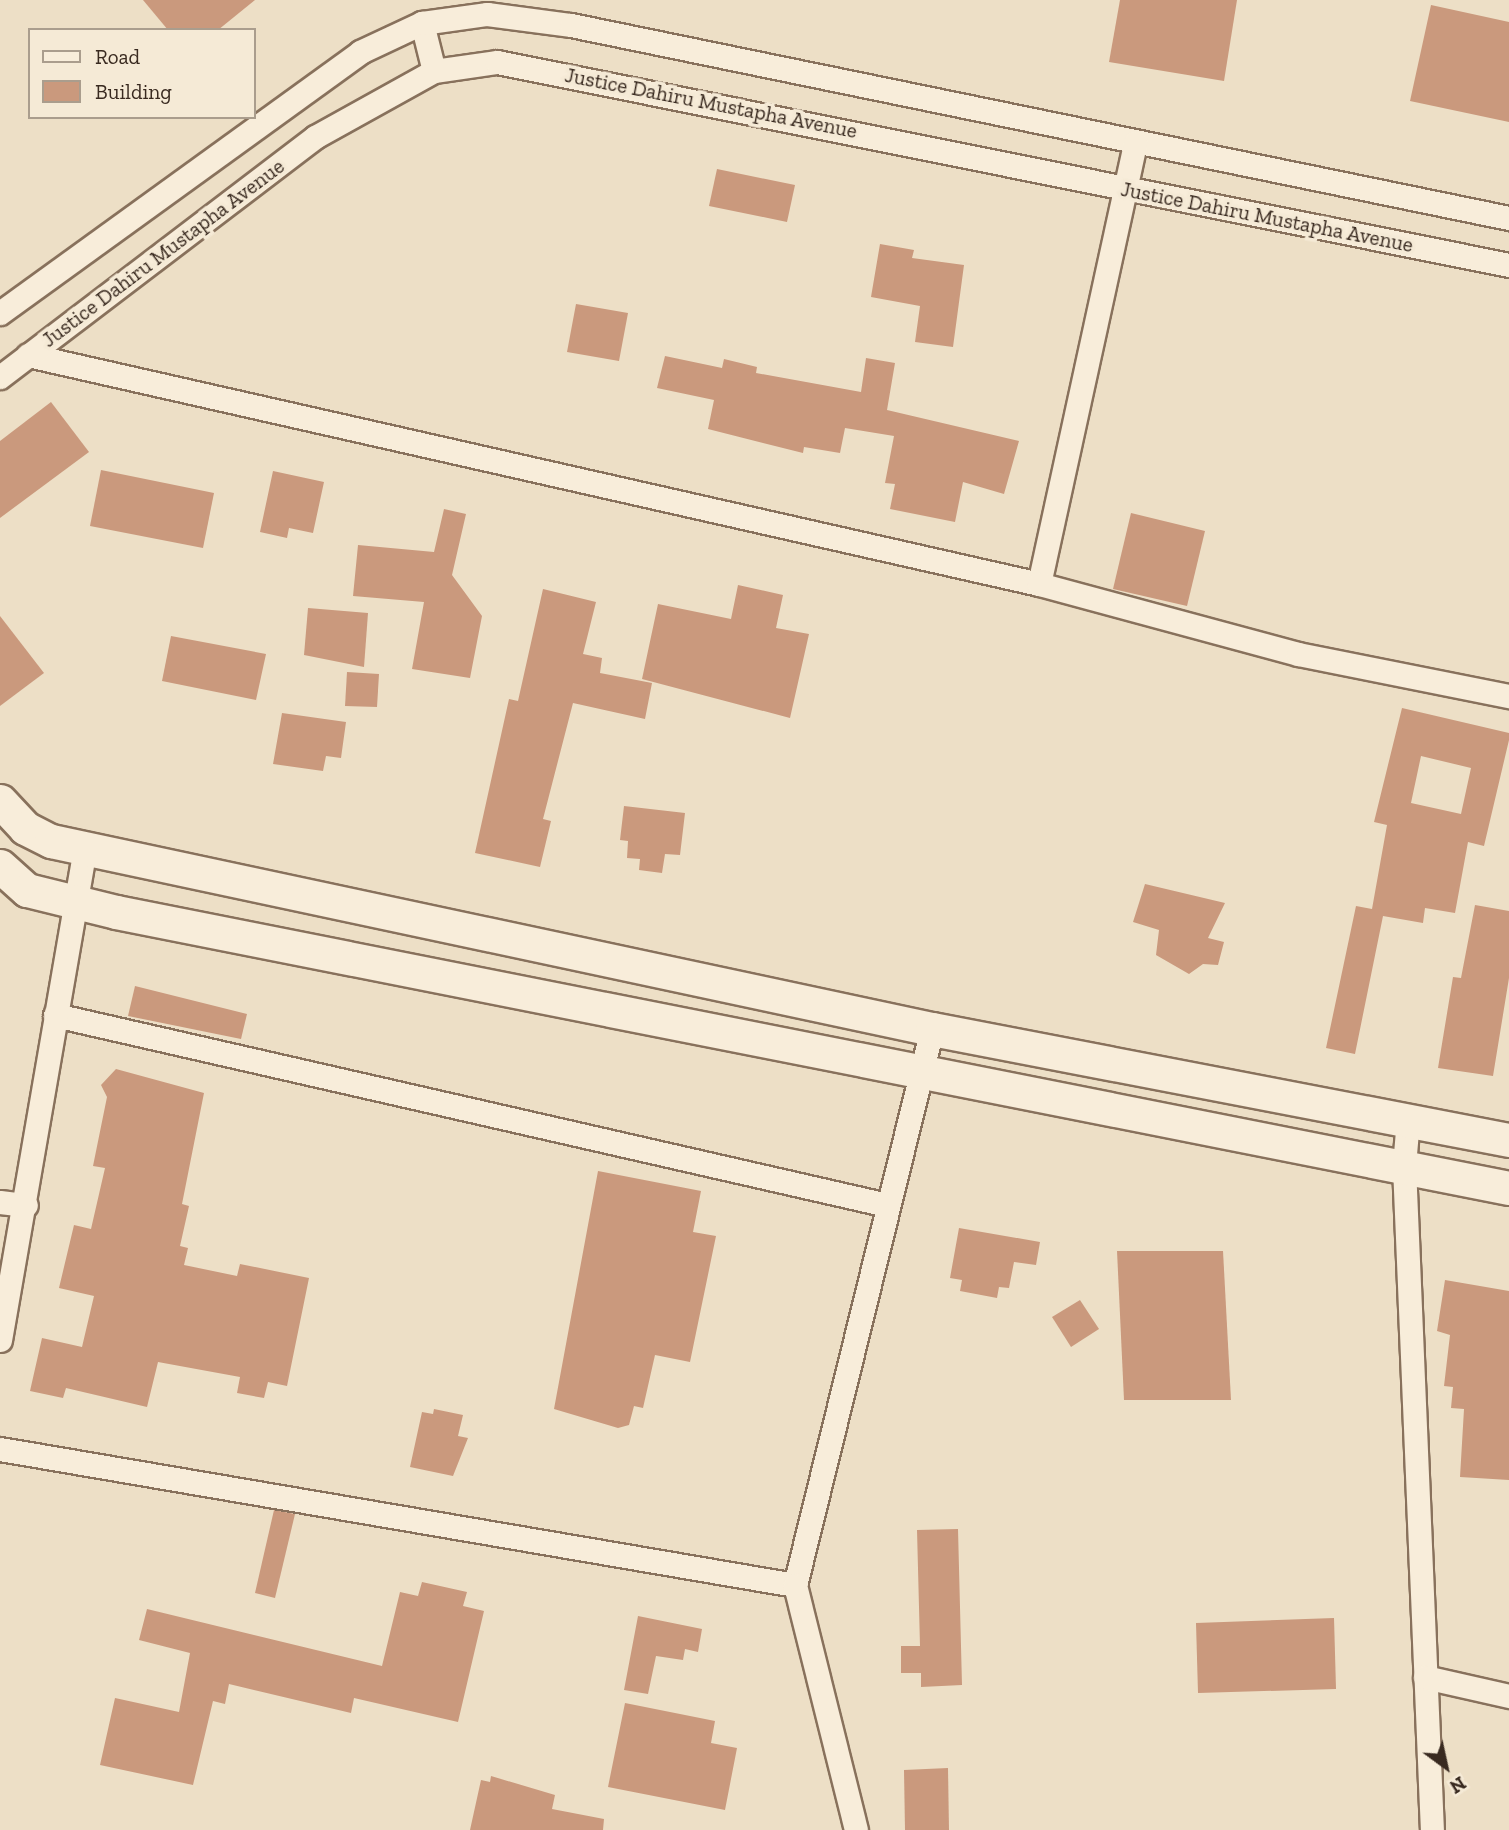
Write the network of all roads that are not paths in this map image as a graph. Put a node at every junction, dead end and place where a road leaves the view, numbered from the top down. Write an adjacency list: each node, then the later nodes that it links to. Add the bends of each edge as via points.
1 (422, 23): 2 (street); 3 (street, via 487,14 571,25); 7 (street, via 295,93)
2 (434, 71): 4 (street, Justice Dahiru Mustapha Avenue, via 497,62 601,79); 8 (street, Justice Dahiru Mustapha Avenue, via 314,137)
3 (1135, 142): 4 (street); 5 (street)
4 (1124, 188): 6 (street, Justice Dahiru Mustapha Avenue); 10 (street)
5 (1509, 218)
6 (1509, 265)
7 (0, 313)
8 (28, 355): 9 (street, Justice Dahiru Mustapha Avenue); 10 (street)
9 (0, 377)
10 (1040, 584): 11 (street, via 1298,654)
11 (1509, 696)
12 (0, 801): 13 (street, via 24,828)
13 (85, 849): 15 (street); 17 (street)
14 (0, 866): 15 (street, via 27,890)
15 (75, 902): 16 (street); 18 (street)
16 (55, 1015): 24 (street); 25 (street)
17 (932, 1029): 18 (street); 19 (street)
18 (918, 1075): 21 (street); 25 (street)
19 (1408, 1119): 20 (street); 21 (street)
20 (1509, 1140)
21 (1404, 1166): 22 (street); 29 (street)
22 (1509, 1188)
23 (0, 1202): 24 (street)
24 (26, 1205): 26 (street)
25 (887, 1205): 28 (street)
26 (0, 1340)
27 (0, 1449): 28 (street)
28 (796, 1585): 31 (street)
29 (1425, 1677): 30 (street); 32 (street)
30 (1509, 1696)
31 (856, 1830)
32 (1432, 1830)

